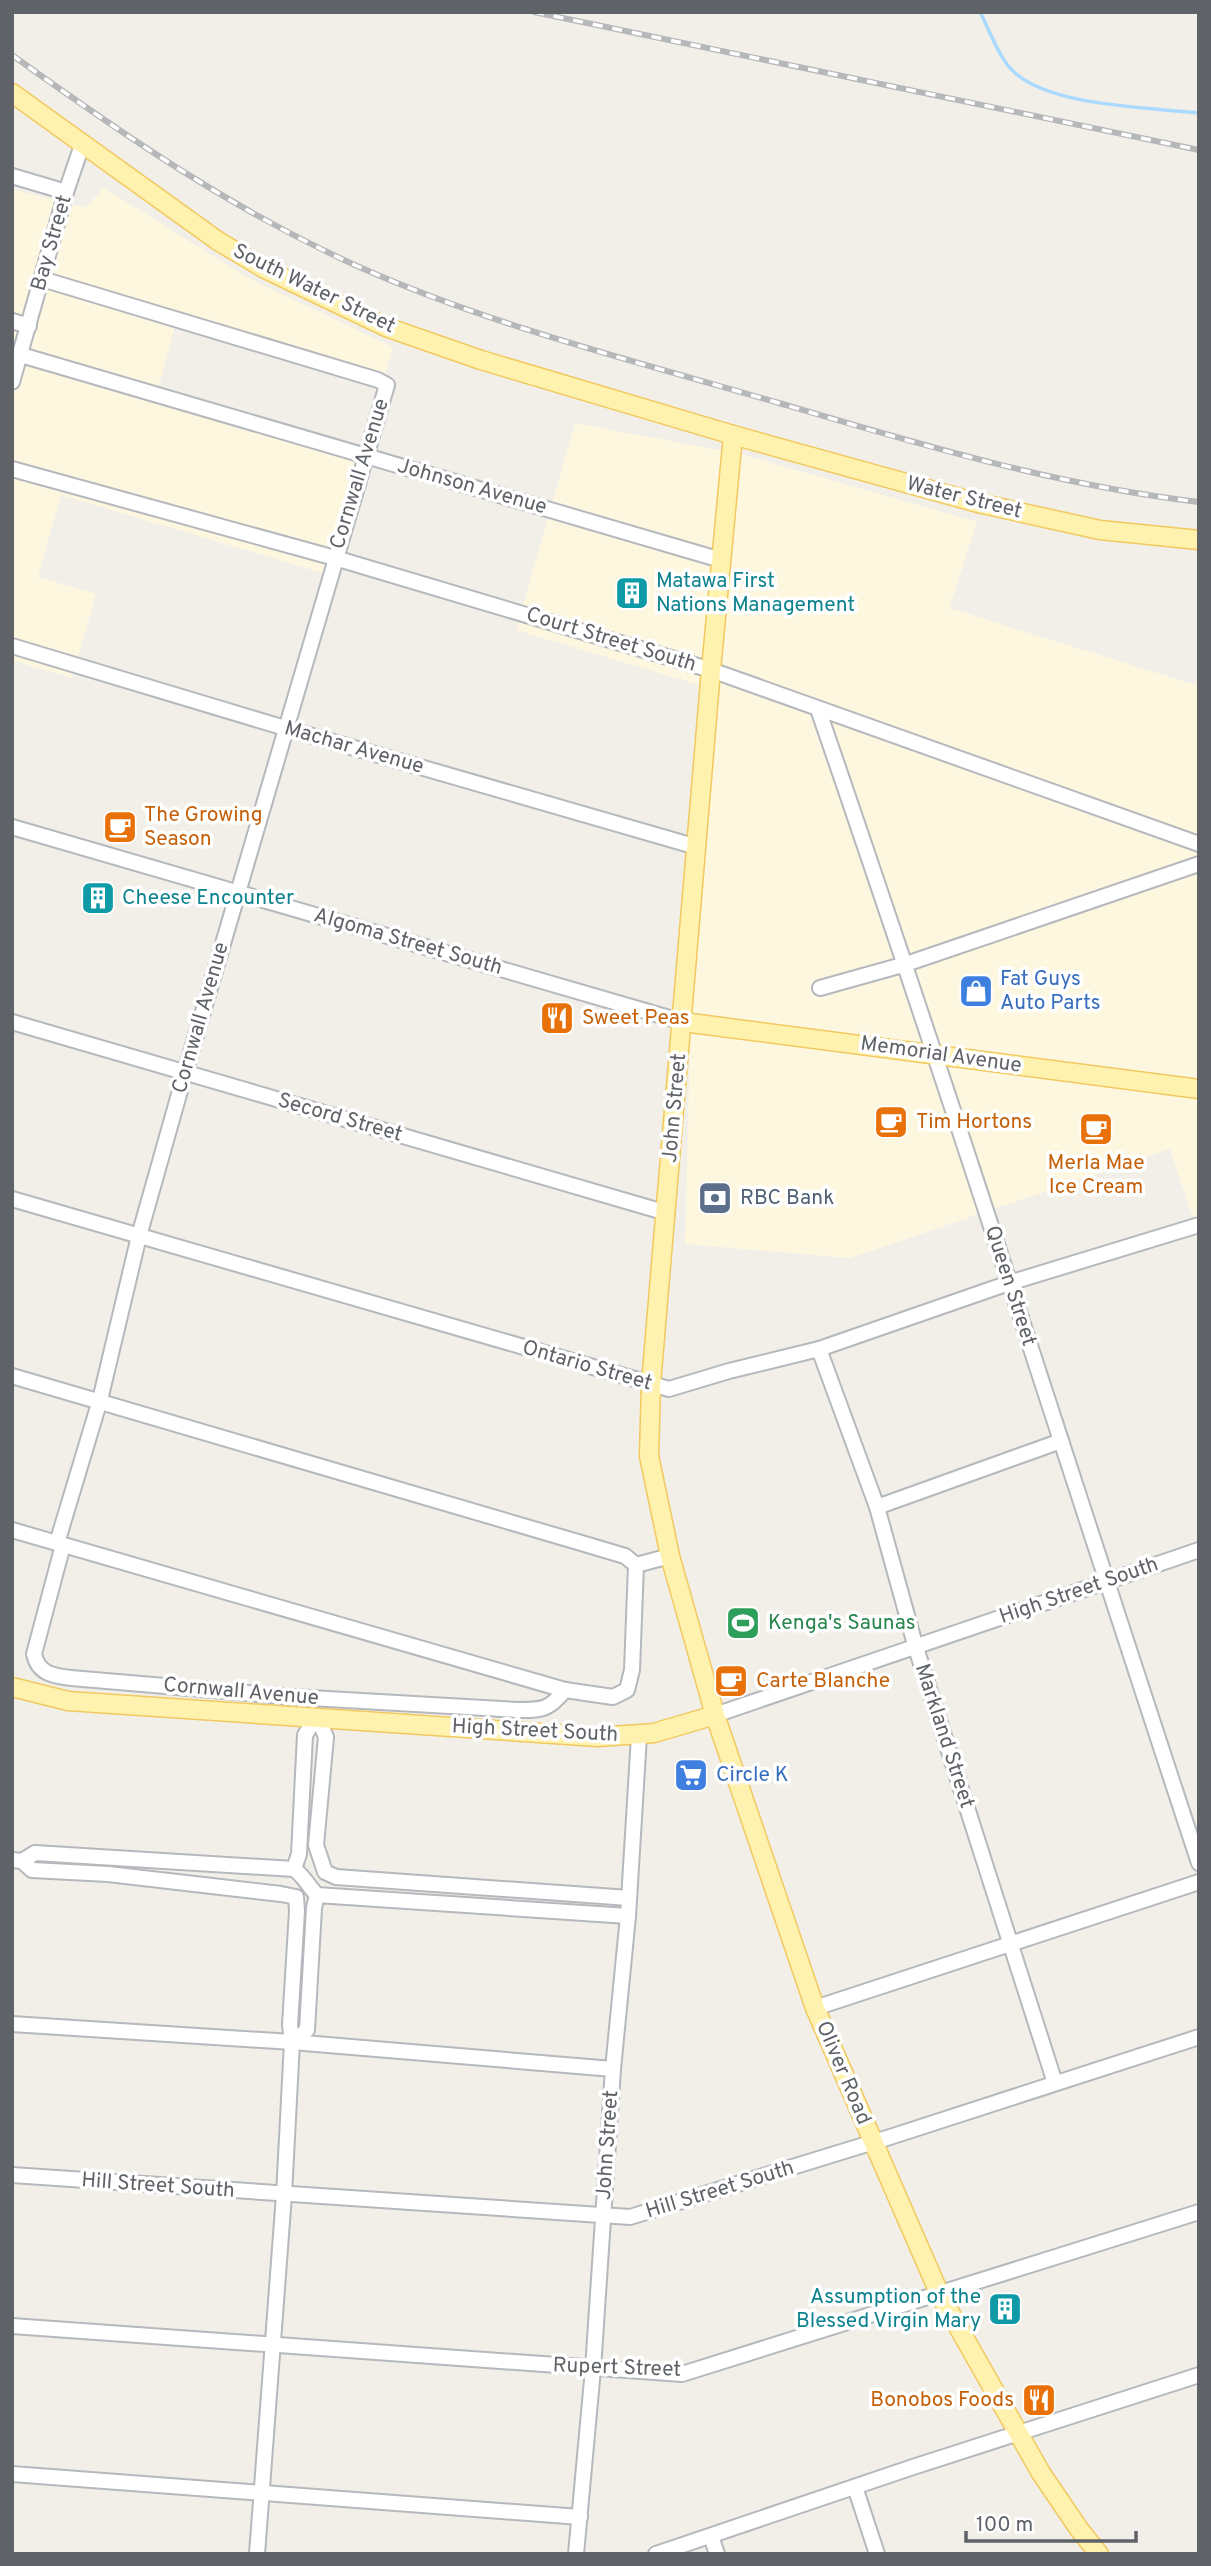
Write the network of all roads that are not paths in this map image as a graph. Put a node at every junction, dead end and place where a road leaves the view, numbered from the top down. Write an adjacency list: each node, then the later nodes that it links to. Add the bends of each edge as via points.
1 (12, 93): 2 (main road, South Water Street)
2 (82, 145): 4 (street, Bay Street); 10 (main road, South Water Street, via 264,269 375,323 481,360)
3 (12, 176): 4 (street)
4 (66, 192): 5 (street, Bay Street)
5 (42, 279): 7 (street, Bay Street); 11 (street, Cornwall Avenue, via 378,380 387,385)
6 (12, 321): 7 (street)
7 (29, 326): 8 (street, Bay Street)
8 (21, 355): 9 (street, Bay Street); 11 (street, Johnson Avenue)
9 (12, 382)
10 (733, 435): 13 (main road, Water Street, via 978,503 1100,530); 15 (main road, John Street)
11 (367, 457): 14 (street, Cornwall Avenue); 15 (street, Johnson Avenue)
12 (12, 469): 14 (street, Court Street South)
13 (1199, 540)
14 (335, 558): 17 (street, Court Street South); 19 (street, Cornwall Avenue)
15 (721, 560): 17 (main road, John Street)
16 (12, 646): 19 (street, Machar Avenue)
17 (711, 670): 18 (street, Court Street South); 22 (main road, John Street)
18 (818, 709): 21 (street, Court Street South); 25 (street, Queen Street)
19 (285, 728): 22 (street, Machar Avenue); 24 (street, Cornwall Avenue)
20 (12, 827): 24 (street, Algoma Street South)
21 (1199, 844)
22 (697, 847): 28 (main road, John Street)
23 (1199, 864): 25 (street)
24 (237, 893): 28 (street, Algoma Street South); 30 (street, Cornwall Avenue)
25 (906, 964): 26 (street); 29 (street, Queen Street)
26 (820, 988)
27 (12, 1022): 30 (street, Secord Street)
28 (683, 1022): 29 (main road, Memorial Avenue); 33 (main road, John Street)
29 (934, 1055): 31 (main road, Memorial Avenue); 36 (street, Queen Street)
30 (185, 1073): 33 (street, Secord Street); 35 (street, Cornwall Avenue)
31 (1199, 1088)
32 (12, 1199): 35 (street, Ontario Street)
33 (667, 1213): 39 (main road, John Street)
34 (1199, 1225): 36 (street, Ontario Street)
35 (139, 1236): 39 (street, Ontario Street); 40 (street, Cornwall Avenue)
36 (1009, 1283): 37 (street, Ontario Street); 41 (street, Queen Street)
37 (819, 1349): 39 (street, Ontario Street, via 669,1389); 42 (street, Markland Street)
38 (12, 1376): 40 (street)
39 (651, 1384): 46 (main road, John Street, via 649,1456)
40 (100, 1401): 44 (street, Cornwall Avenue); 47 (street, via 625,1556)
41 (1061, 1441): 42 (street); 48 (street, Queen Street)
42 (877, 1507): 49 (street, Markland Street)
43 (12, 1530): 44 (street)
44 (60, 1544): 51 (street); 51 (street, Cornwall Avenue, via 34,1654 36,1663 48,1674 293,1697 517,1710 552,1706)
45 (1199, 1550): 48 (street, High Street South)
46 (670, 1556): 47 (street); 52 (main road, Oliver Road)
47 (636, 1565): 51 (street, via 632,1670 627,1690 613,1697)
48 (1105, 1581): 49 (street, High Street South); 57 (street, Queen Street)
49 (916, 1648): 52 (street, High Street South); 64 (street, Markland Street)
50 (12, 1687): 53 (main road, High Street South, via 68,1700)
51 (565, 1690)
52 (715, 1715): 54 (main road, High Street South); 65 (main road, Oliver Road)
53 (317, 1716): 54 (main road, High Street South, via 598,1737); 58 (street, via 306,1735 299,1854); 61 (street, via 326,1737 316,1844 325,1872 336,1877)
54 (639, 1736): 61 (street, John Street)
55 (109, 1857): 56 (street, via 35,1853); 58 (street); 59 (street)
56 (17, 1861): 59 (street, via 32,1870)
57 (1199, 1863)
58 (294, 1869): 62 (street)
59 (108, 1874): 68 (street, via 296,1898)
60 (1199, 1882): 64 (street)
61 (629, 1898): 63 (street, John Street)
62 (315, 1902): 63 (street); 68 (street, via 307,2030)
63 (628, 1916): 69 (street, John Street)
64 (1010, 1944): 65 (street); 70 (street, Markland Street)
65 (816, 2008): 71 (main road, Oliver Road)
66 (12, 2024): 68 (street)
67 (1199, 2037): 70 (street, Hill Street South)
68 (292, 2042): 69 (street); 73 (street)
69 (614, 2069): 75 (street, John Street)
70 (1055, 2083): 71 (street, Hill Street South)
71 (872, 2142): 75 (street, Hill Street South, via 630,2217); 76 (main road, Oliver Road)
72 (12, 2175): 73 (street, Hill Street South)
73 (284, 2195): 75 (street, Hill Street South); 78 (street)
74 (1199, 2212): 76 (street, Rupert Street)
75 (603, 2217): 79 (street, John Street)
76 (940, 2295): 79 (street, Rupert Street, via 682,2375); 81 (main road, Oliver Road)
77 (12, 2326): 78 (street, Rupert Street)
78 (274, 2346): 79 (street, Rupert Street); 84 (street)
79 (593, 2369): 85 (street, John Street)
80 (1199, 2375): 81 (street)
81 (1019, 2432): 83 (street); 92 (main road, Oliver Road, via 1065,2510)
82 (12, 2474): 84 (street)
83 (855, 2487): 86 (street); 91 (street)
84 (262, 2492): 85 (street); 87 (street)
85 (580, 2516): 88 (street, John Street)
86 (711, 2536): 89 (street); 90 (street)
87 (257, 2554)
88 (576, 2554)
89 (656, 2554)
90 (717, 2554)
91 (877, 2554)
92 (1099, 2554)

